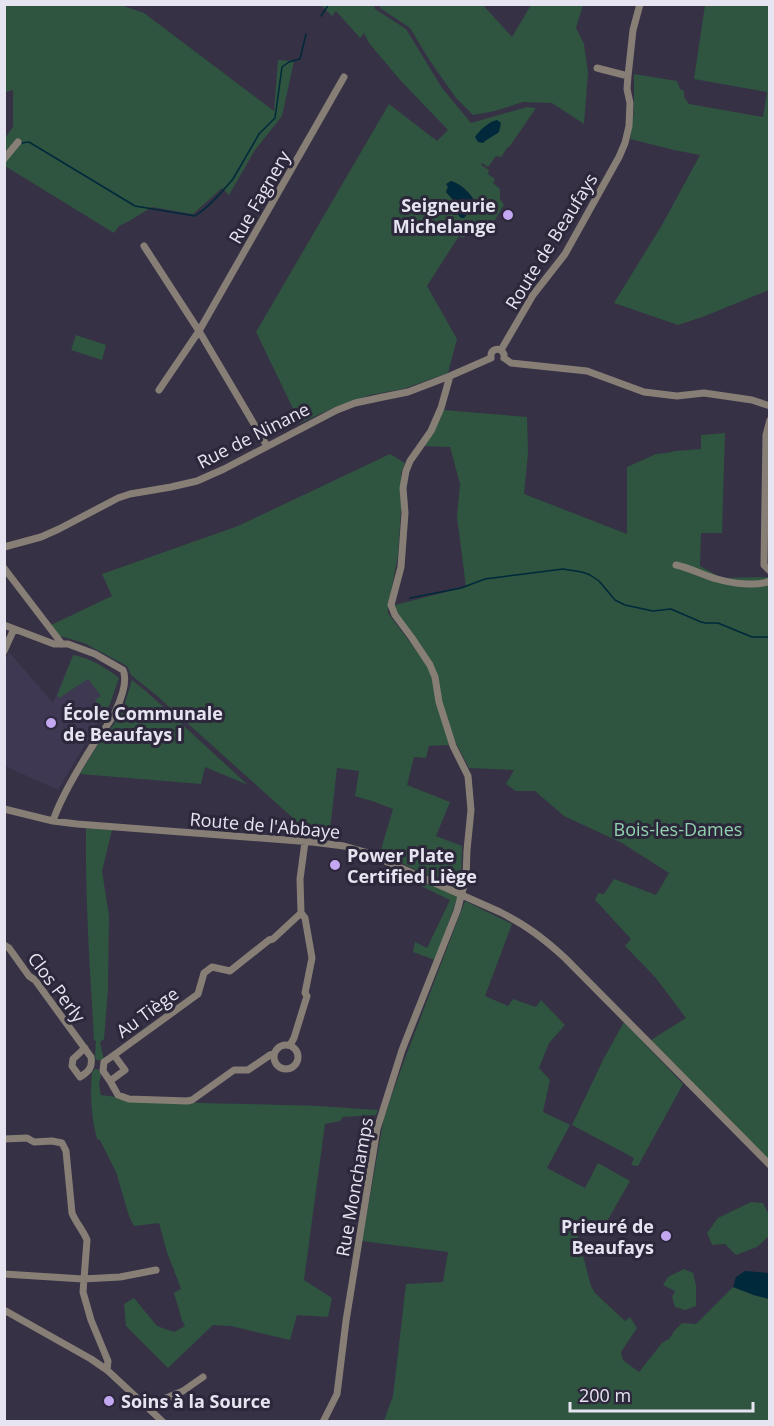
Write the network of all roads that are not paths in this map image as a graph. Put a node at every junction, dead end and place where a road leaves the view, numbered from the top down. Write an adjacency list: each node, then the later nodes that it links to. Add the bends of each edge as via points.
1 (640, 4): 3 (street, Route de Beaufays)
2 (597, 68): 3 (street)
3 (628, 76): 9 (street, Route de Beaufays, via 628,126 619,157 564,254)
4 (344, 77): 8 (street, Rue Fagnery)
5 (18, 142): 6 (street)
6 (4, 159)
7 (144, 246): 8 (street)
8 (199, 331): 13 (street, Rue Fagnery); 16 (street)
9 (501, 350): 10 (street, Route de Beaufays, via 493,351); 11 (street)
10 (491, 358): 11 (street, via 496,362); 12 (street, Rue de Ninane)
11 (504, 358): 14 (street, via 511,363 587,371 644,392 677,396 704,393)
12 (450, 376): 16 (street, Rue de Ninane, via 408,392 337,410); 30 (street, Rue Monchamps, via 431,431 406,471 401,567 391,605 435,676 450,737 468,776 471,810)
13 (159, 390)
14 (770, 406)
15 (770, 420): 17 (street, via 766,435)
16 (267, 446): 18 (street, Rue de Ninane, via 197,481 130,494 40,537)
17 (767, 490): 21 (street, via 764,565)
18 (4, 547)
19 (676, 565): 22 (street, via 717,579 752,584)
20 (4, 568): 25 (street)
21 (770, 570)
22 (770, 581)
23 (4, 625): 24 (street)
24 (14, 629): 25 (street); 26 (street)
25 (62, 644): 28 (street, via 95,654 123,670 125,679 116,711)
26 (4, 651)
27 (4, 809): 28 (street, Route de l'Abbaye)
28 (52, 821): 29 (street, Route de l'Abbaye)
29 (305, 842): 30 (street, Route de l'Abbaye, via 356,849); 31 (street)
30 (462, 895): 39 (street, Route de l'Abbaye, via 542,936); 48 (street, Rue Monchamps, via 402,1050 377,1129 337,1395)
31 (301, 913): 33 (street, via 312,958 307,996); 35 (street, Au Tiège, via 230,971 212,967 204,973 198,994)
32 (4, 945): 34 (street, Clos Perly)
33 (290, 1045): 36 (street, via 280,1046); 36 (street, via 298,1053 292,1068 281,1069)
34 (85, 1048)
35 (114, 1054): 37 (street, Au Tiège, via 104,1062 103,1071); 37 (street, Au Tiège, via 125,1070)
36 (274, 1054): 37 (street, via 248,1070 234,1070 187,1101 129,1099 118,1095)
37 (110, 1081)
38 (4, 1139): 42 (street, via 62,1143 72,1213 87,1240)
39 (770, 1164)
40 (156, 1270): 42 (street)
41 (4, 1274): 42 (street)
42 (83, 1280): 44 (street, via 91,1320 108,1361)
43 (4, 1310): 44 (street)
44 (107, 1370): 46 (street)
45 (203, 1377): 46 (street, via 183,1391)
46 (147, 1406): 47 (street)
47 (163, 1422)
48 (323, 1422)

